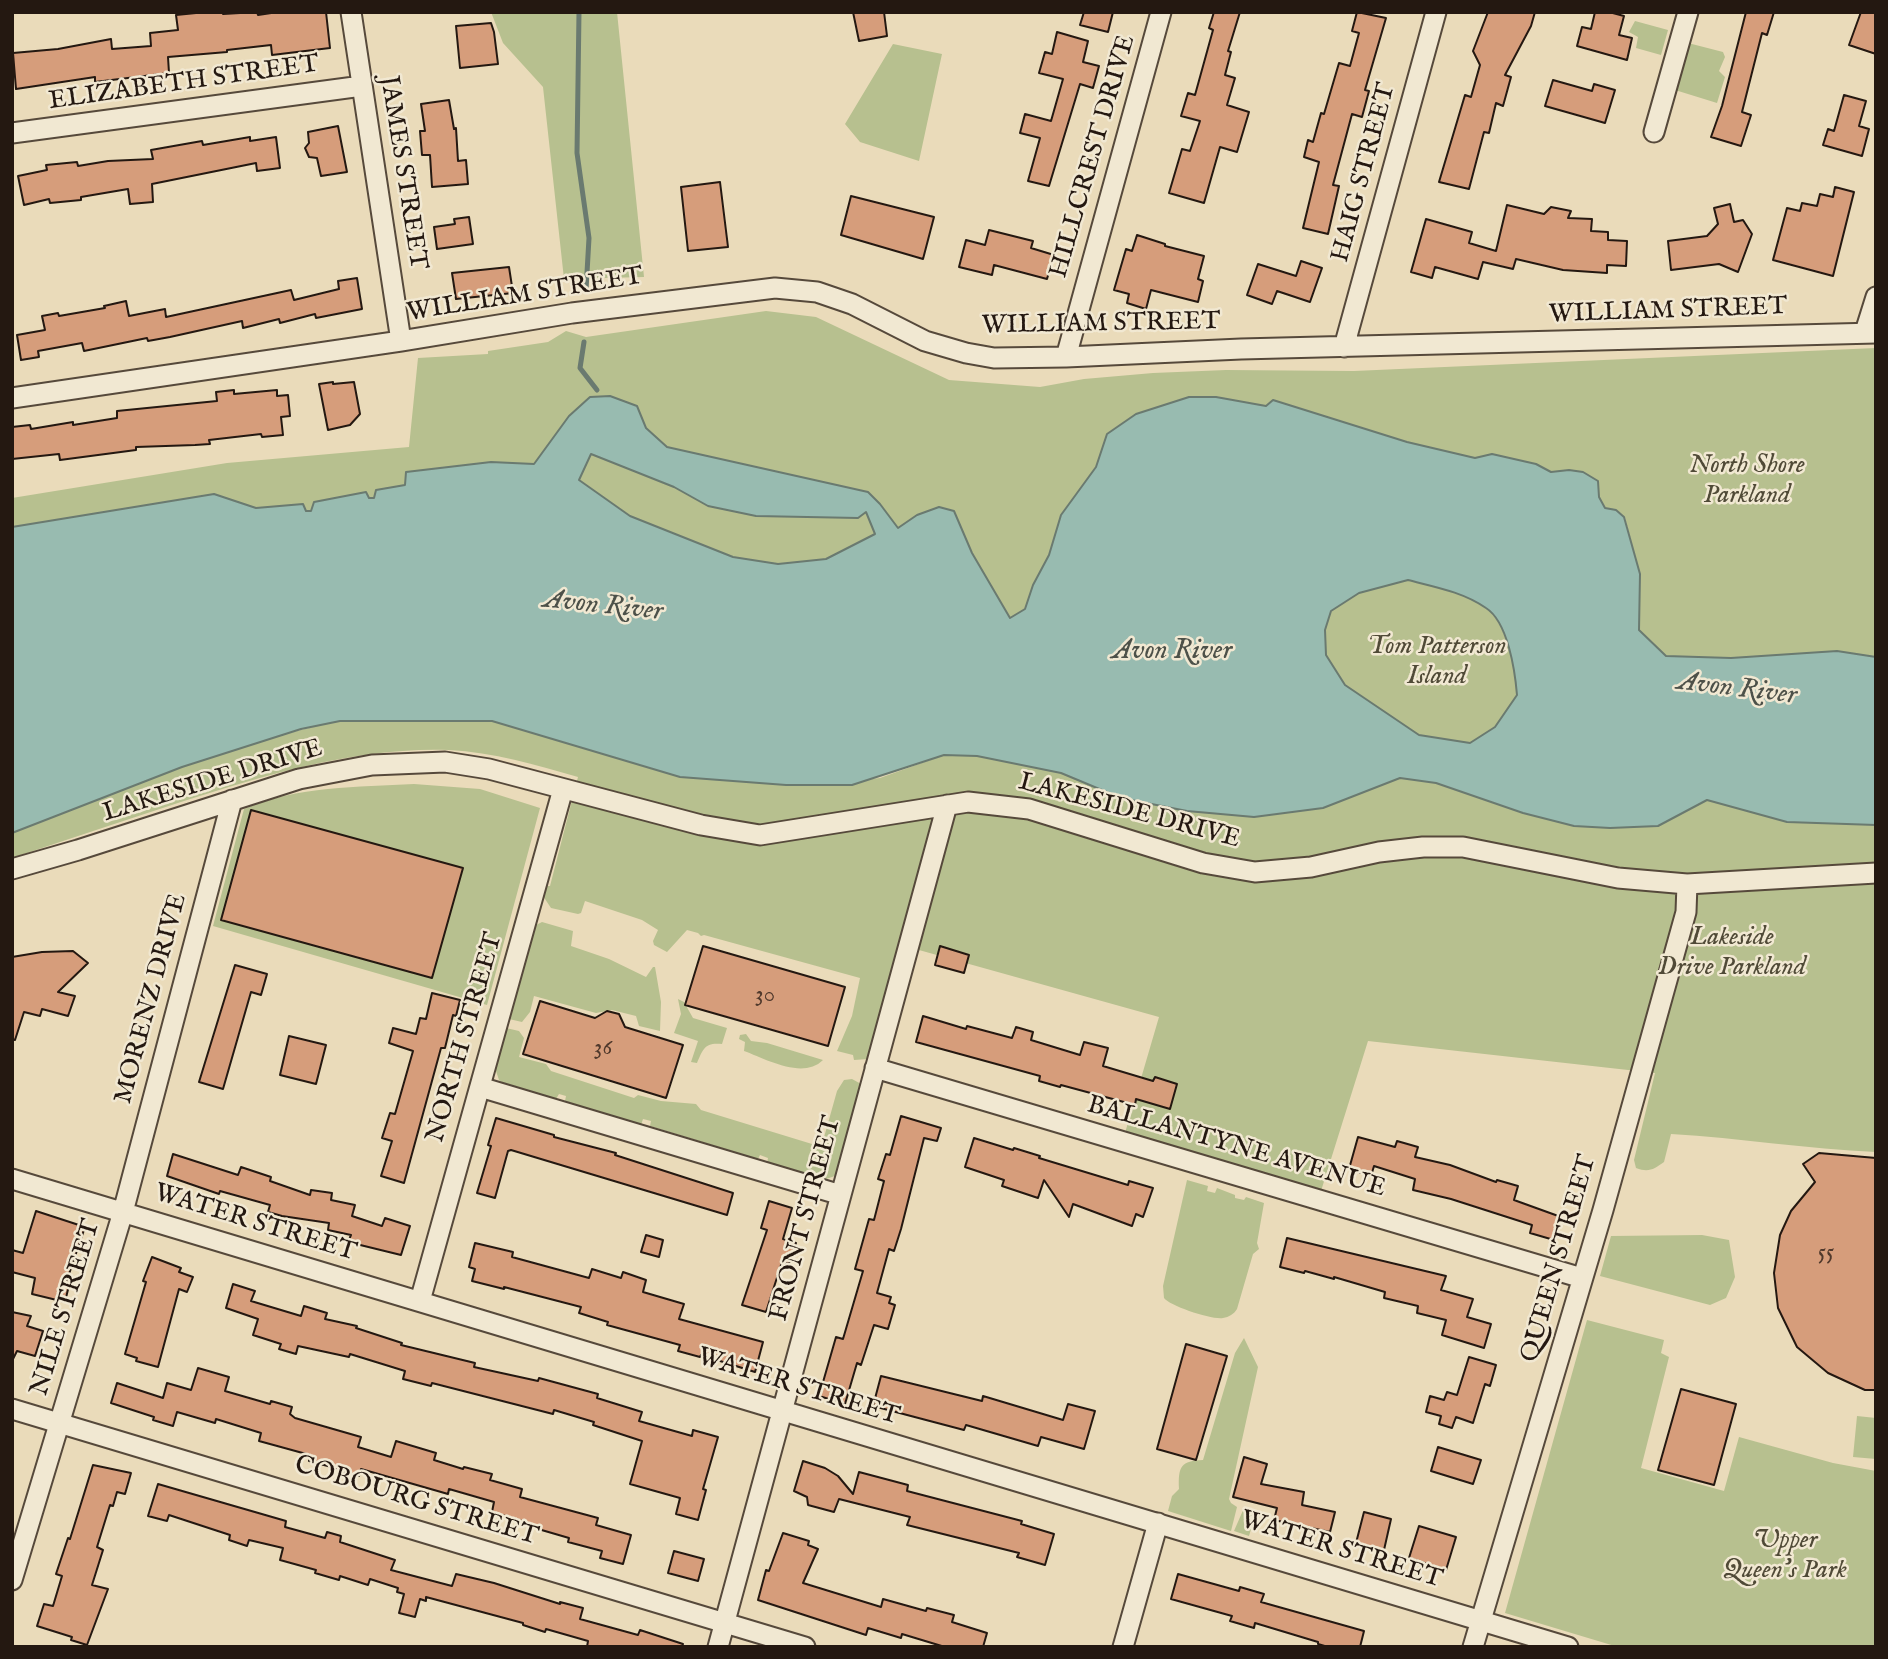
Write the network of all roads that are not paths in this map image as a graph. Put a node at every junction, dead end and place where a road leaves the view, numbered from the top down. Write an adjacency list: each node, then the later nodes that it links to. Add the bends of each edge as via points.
1 (351, 12): 5 (street, JAMES STREET)
2 (1161, 12): 12 (street, HILLCREST DRIVE)
3 (1436, 12): 11 (street, HAIG STREET)
4 (1688, 12): 6 (street)
5 (362, 86): 7 (street, ELIZABETH STREET); 10 (street, JAMES STREET)
6 (1654, 132)
7 (12, 133)
8 (1876, 297): 9 (street)
9 (1871, 332): 11 (street, WILLIAM STREET)
10 (401, 341): 12 (street, WILLIAM STREET, via 606,308 775,288 817,292 852,304 925,341 967,353 995,358); 13 (street, WILLIAM STREET)
11 (1344, 347): 12 (street, WILLIAM STREET)
12 (1066, 357)
13 (12, 398)
14 (563, 789): 15 (street, LAKESIDE DRIVE, via 445,762 372,765 299,779); 16 (street, LAKESIDE DRIVE, via 701,825 760,835); 21 (street, NORTH STREET)
15 (232, 800): 17 (street, LAKESIDE DRIVE); 24 (street, MORENZ DRIVE)
16 (947, 805): 19 (street, LAKESIDE DRIVE, via 989,803 1029,809 1203,863 1255,872 1311,867 1379,852 1463,847 1618,878); 20 (street, FRONT STREET)
17 (12, 869)
18 (1876, 873): 19 (street, LAKESIDE DRIVE)
19 (1687, 884): 25 (street, QUEEN STREET, via 1686,912)
20 (875, 1069): 23 (street, FRONT STREET); 25 (street, BALLANTYNE AVENUE)
21 (480, 1087): 23 (street); 26 (street, NORTH STREET)
22 (12, 1180): 24 (street, WATER STREET)
23 (841, 1195): 28 (street, FRONT STREET)
24 (124, 1212): 26 (street, WATER STREET); 29 (street, NILE STREET)
25 (1582, 1278): 32 (street, QUEEN STREET)
26 (420, 1301): 28 (street, WATER STREET)
27 (12, 1409): 29 (street, COBOURG STREET)
28 (782, 1410): 30 (street, WATER STREET); 33 (street, FRONT STREET)
29 (60, 1423): 31 (street, NILE STREET); 33 (street, COBOURG STREET)
30 (1158, 1523): 32 (street, WATER STREET); 36 (street)
31 (12, 1580)
32 (1481, 1620): 37 (street, QUEEN STREET); 38 (street, WATER STREET)
33 (724, 1622): 34 (street, FRONT STREET); 35 (street, COBOURG STREET)
34 (718, 1647)
35 (805, 1647)
36 (1123, 1647)
37 (1473, 1647)
38 (1568, 1647)

